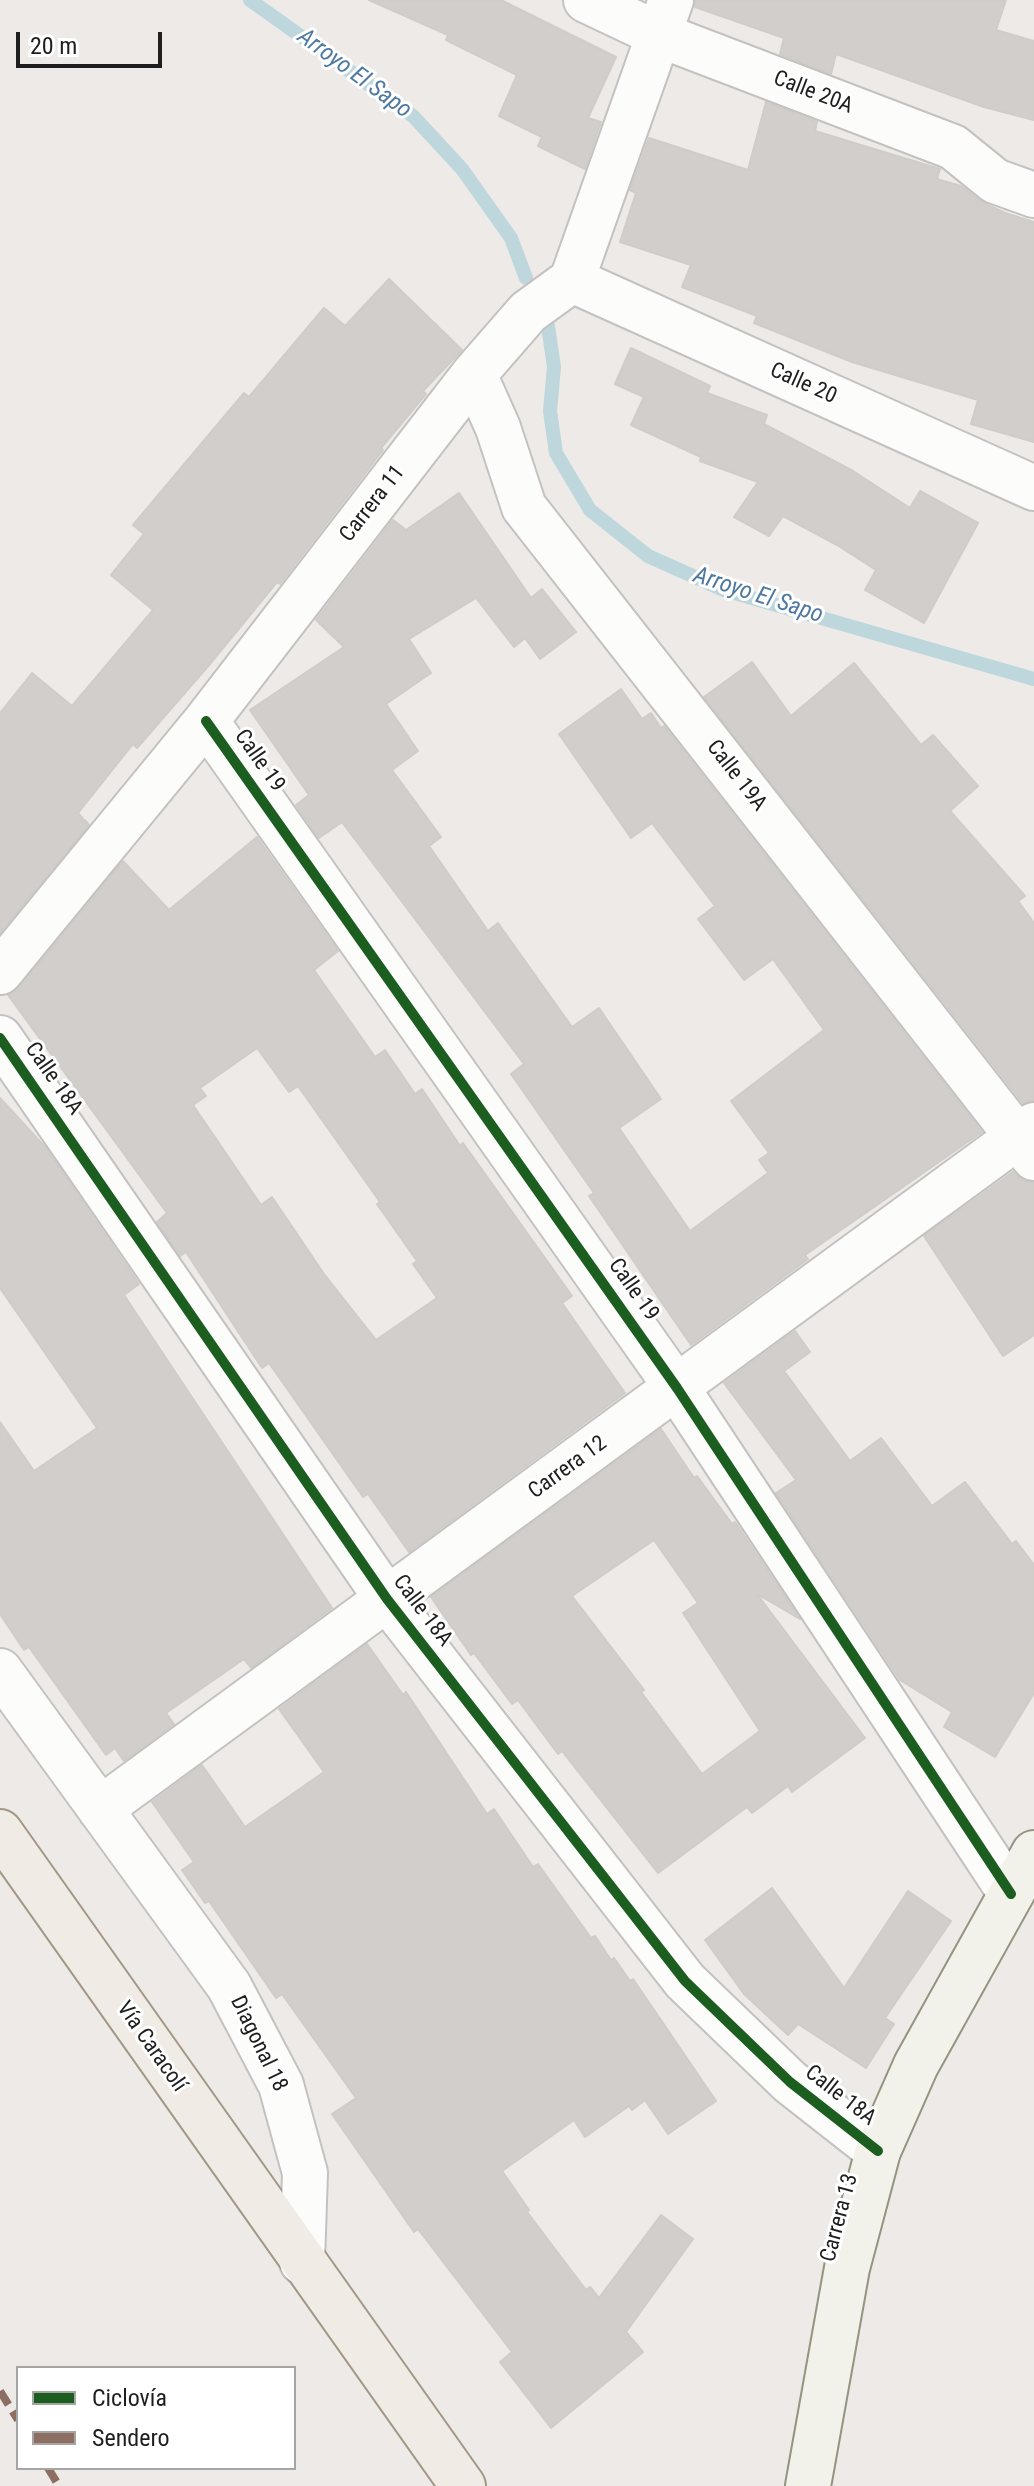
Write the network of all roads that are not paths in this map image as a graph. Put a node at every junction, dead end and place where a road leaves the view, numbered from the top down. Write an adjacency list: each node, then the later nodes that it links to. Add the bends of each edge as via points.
1 (586, 0): 2 (street, Calle 20A)
2 (666, 18): 3 (street, Calle 20A, via 953,147 995,181); 4 (street, Carrera 11)
3 (1034, 195)
4 (554, 293): 5 (street, Carrera 11); 6 (street, Calle 20)
5 (474, 374): 7 (street, Carrera 11); 10 (street, Calle 19A, via 524,507)
6 (1034, 488)
7 (206, 721): 8 (street, Carrera 11); 11 (street, Calle 19)
8 (0, 972)
9 (0, 1038): 12 (street, Calle 18A)
10 (1029, 1139): 11 (street, Carrera 12)
11 (677, 1388): 12 (street, Carrera 12); 17 (street, Calle 19)
12 (387, 1599): 14 (street, Carrera 12); 18 (street, Calle 18A, via 685,1981 790,2082)
13 (0, 1671): 14 (street, Diagonal 18)
14 (100, 1809): 19 (street, Diagonal 18, via 229,1986 281,2085 305,2173)
15 (0, 1832): 19 (main road, Vía Caracolí)
16 (1034, 1853): 17 (street, Carrera 13)
17 (1011, 1894): 18 (street, Carrera 13, via 916,2065)
18 (878, 2151): 21 (street, Carrera 13, via 847,2268)
19 (302, 2262): 20 (main road)
20 (463, 2486)
21 (808, 2486)

